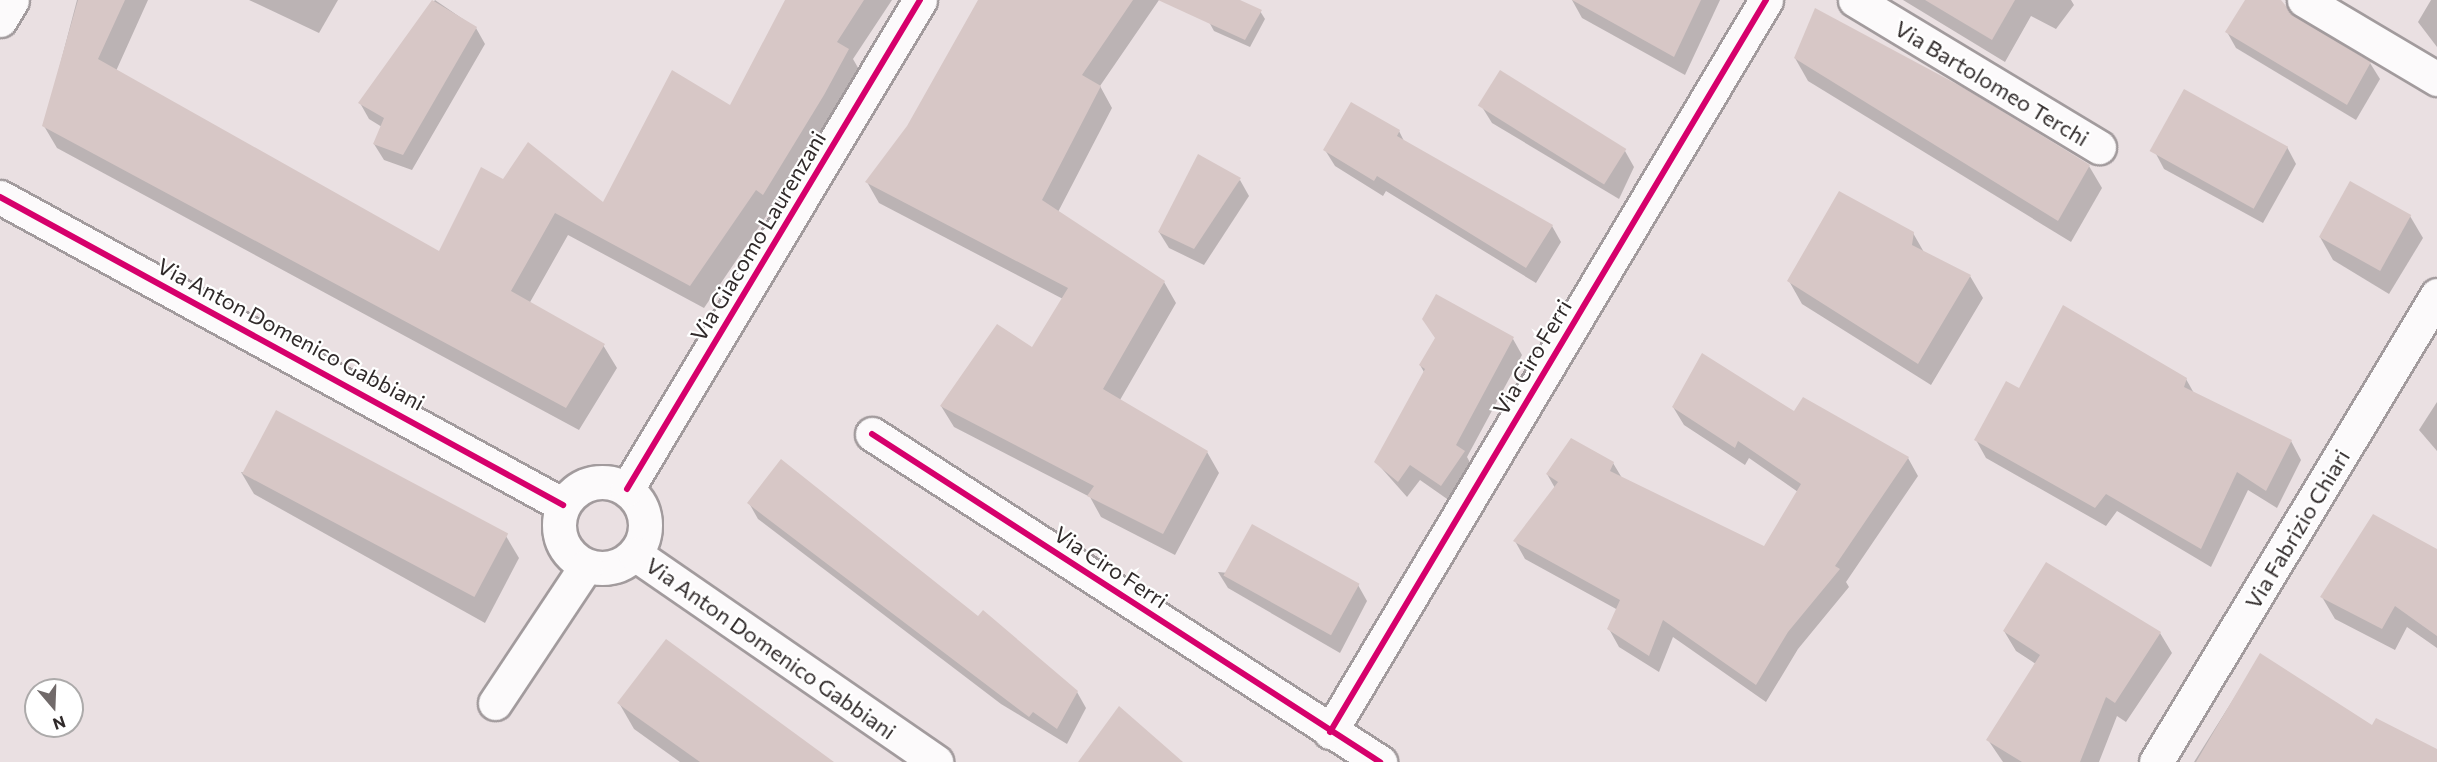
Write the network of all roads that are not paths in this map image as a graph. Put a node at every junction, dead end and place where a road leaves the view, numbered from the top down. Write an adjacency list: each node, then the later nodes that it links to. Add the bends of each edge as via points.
1 (12, 0): 6 (street)
2 (920, 0): 12 (street, Via Giacomo Laurenzani)
3 (1766, 0): 17 (street, Via Ciro Ferri)
4 (1855, 0): 8 (street, Via Bartolomeo Terchi)
5 (2304, 0): 7 (street)
6 (0, 20)
7 (2437, 79)
8 (2099, 147)
9 (0, 197): 13 (street, Via Anton Domenico Gabbiani)
10 (2437, 295): 20 (street, Via Fabrizio Chiari)
11 (872, 434): 17 (street, Via Ciro Ferri)
12 (627, 489): 13 (street, via 599,481 572,493); 14 (street, via 644,513 644,535)
13 (563, 505): 15 (street, via 558,519 564,548)
14 (635, 554): 15 (street, via 613,568); 18 (street, Via Anton Domenico Gabbiani)
15 (586, 566): 16 (street)
16 (495, 703)
17 (1330, 732): 19 (street, Via Ciro Ferri)
18 (936, 762)
19 (1380, 762)
20 (2156, 762)

